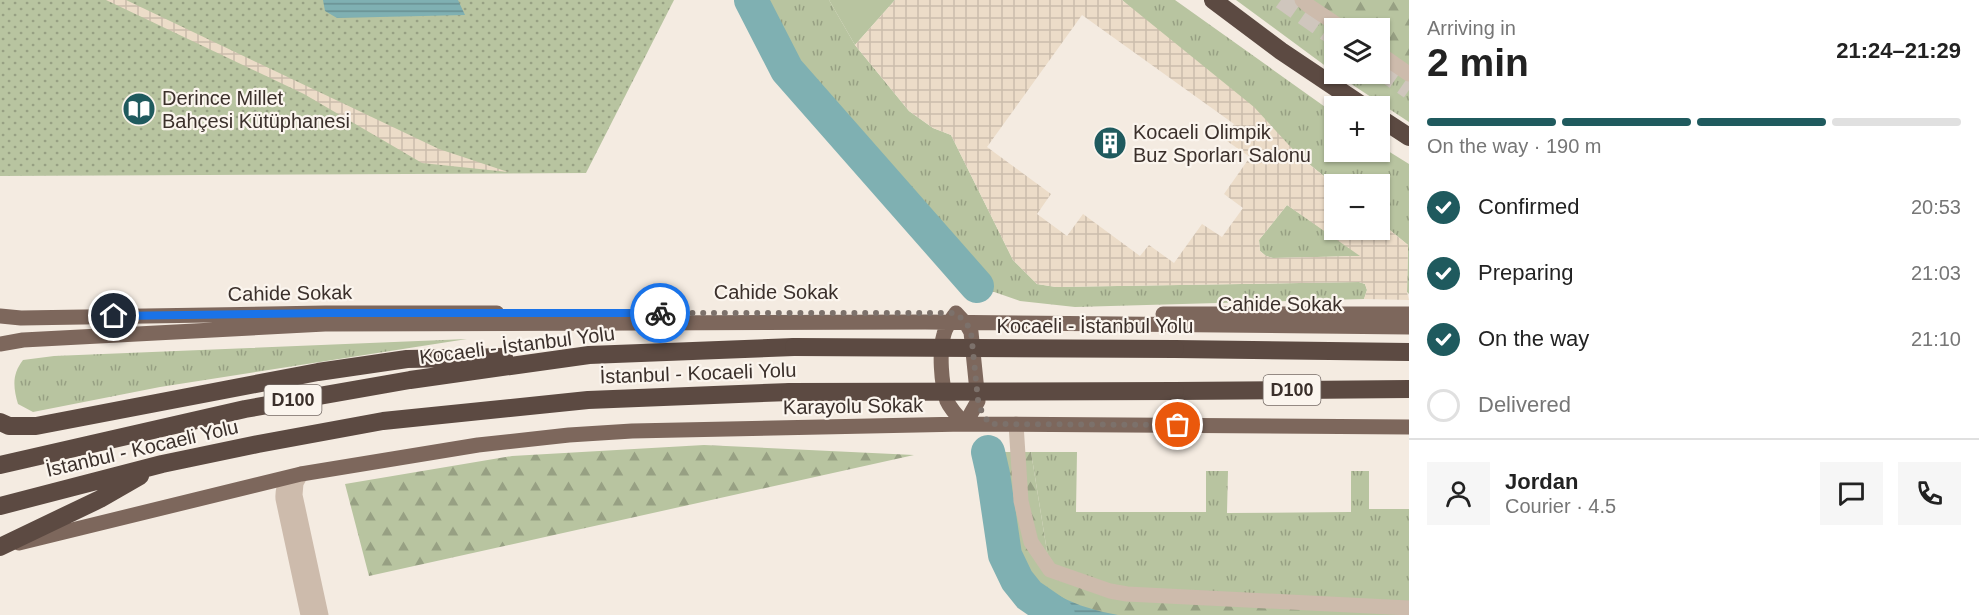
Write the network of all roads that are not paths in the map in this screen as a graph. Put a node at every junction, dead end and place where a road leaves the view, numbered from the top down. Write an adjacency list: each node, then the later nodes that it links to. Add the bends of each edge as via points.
1 (1213, 0): 6 (highway)
2 (1302, 0): 3 (street)
3 (1327, 18)
4 (1390, 61): 5 (street)
5 (1409, 74)
6 (1348, 96)
7 (1390, 125): 8 (highway)
8 (1409, 137)
9 (1409, 314): 11 (main road, Cahide Sokak)
10 (0, 316): 11 (main road, Cahide Sokak, via 325,313)
11 (957, 325): 12 (main road, Cahide Sokak); 13 (main road, Cahide Sokak, via 325,324); 17 (main road); 18 (main road, via 942,344)
12 (1409, 327)
13 (0, 344)
14 (1409, 352): 15 (highway, Kocaeli - İstanbul Yolu / D100, bridge, via 794,347)
15 (589, 355): 19 (highway, via 407,359 318,372 36,426); 26 (highway, Kocaeli - İstanbul Yolu / D100, via 246,408)
16 (1409, 389): 25 (highway, İstanbul - Kocaeli Yolu / D100, bridge, via 790,392 588,400 383,421)
17 (978, 400): 20 (main road); 21 (main road)
18 (947, 401): 20 (main road); 23 (main road)
19 (0, 422)
20 (965, 424): 21 (main road, Karayolu Sokak); 23 (main road, Karayolu Sokak)
21 (989, 424): 22 (main road, Karayolu Sokak)
22 (1016, 424): 24 (main road, Karayolu Sokak); 32 (street, via 1022,501 1031,542 1050,570 1127,594)
23 (935, 425): 27 (main road, Karayolu Sokak, via 568,435 478,445)
24 (1409, 427)
25 (162, 464): 30 (highway, İstanbul - Kocaeli Yolu / D100); 31 (highway)
26 (0, 465)
27 (301, 474): 28 (main road, Karayolu Sokak); 29 (street, via 288,481); 34 (street, via 295,495)
28 (239, 488): 29 (street, via 267,490); 31 (main road, Karayolu Sokak)
29 (283, 499): 33 (street)
30 (0, 506)
31 (0, 547)
32 (1409, 608)
33 (308, 615)
34 (321, 615)

